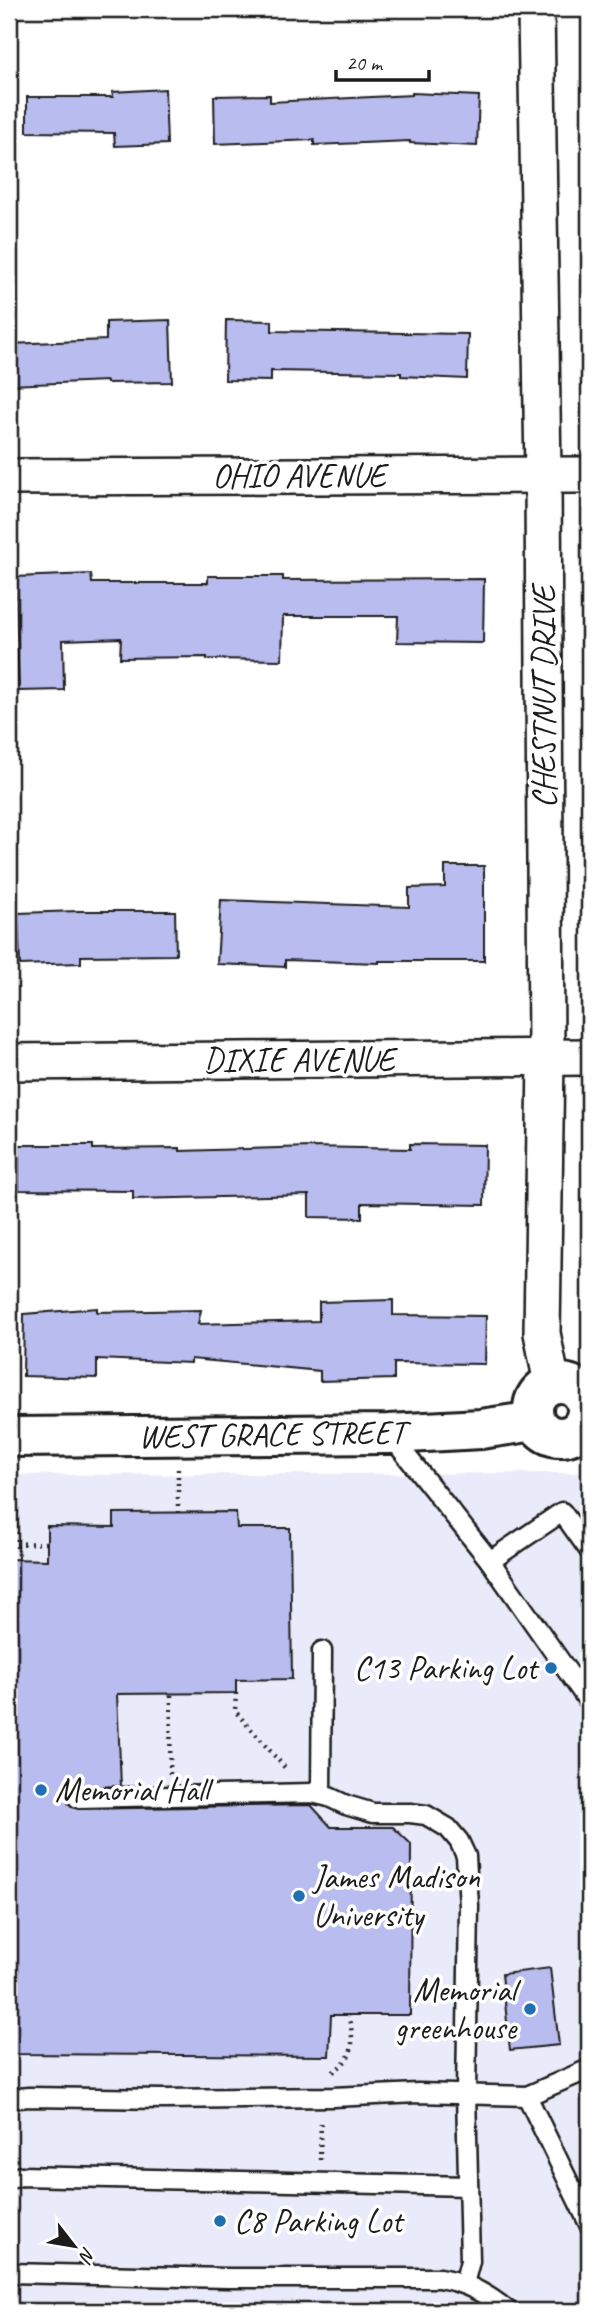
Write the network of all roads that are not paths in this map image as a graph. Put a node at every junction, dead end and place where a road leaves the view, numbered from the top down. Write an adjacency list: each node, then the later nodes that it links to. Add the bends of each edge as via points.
1 (536, 9): 2 (street, CHESTNUT DRIVE)
2 (543, 475): 3 (street, OHIO AVENUE); 4 (street, OHIO AVENUE); 5 (street, CHESTNUT DRIVE)
3 (589, 475)
4 (9, 477)
5 (546, 1057): 6 (street, DIXIE AVENUE); 7 (street, DIXIE AVENUE); 8 (street, CHESTNUT DRIVE, via 542,1333)
6 (589, 1057)
7 (9, 1062)
8 (552, 1384): 9 (street, via 537,1395); 10 (street, via 570,1384 584,1397)
9 (535, 1420): 10 (street, via 554,1436 571,1435); 11 (street, WEST GRACE STREET, via 481,1429)
10 (586, 1426)
11 (389, 1434): 12 (street, WEST GRACE STREET, via 178,1436); 14 (lane)
12 (13, 1452)
13 (589, 1550): 14 (lane, via 562,1512)
14 (490, 1562): 16 (lane)
15 (322, 1651): 17 (lane)
16 (589, 1702)
17 (321, 1794): 18 (lane); 20 (lane, via 362,1811 426,1815 448,1828 463,1848 468,1868)
18 (78, 1798)
19 (589, 2069): 21 (lane)
20 (467, 2093): 21 (lane); 22 (lane); 24 (lane)
21 (527, 2096): 25 (lane)
22 (9, 2099)
23 (9, 2179): 24 (lane)
24 (467, 2186): 27 (lane, via 470,2261)
25 (589, 2224)
26 (9, 2273): 27 (lane, via 439,2278)
27 (464, 2284): 28 (lane)
28 (508, 2311)

